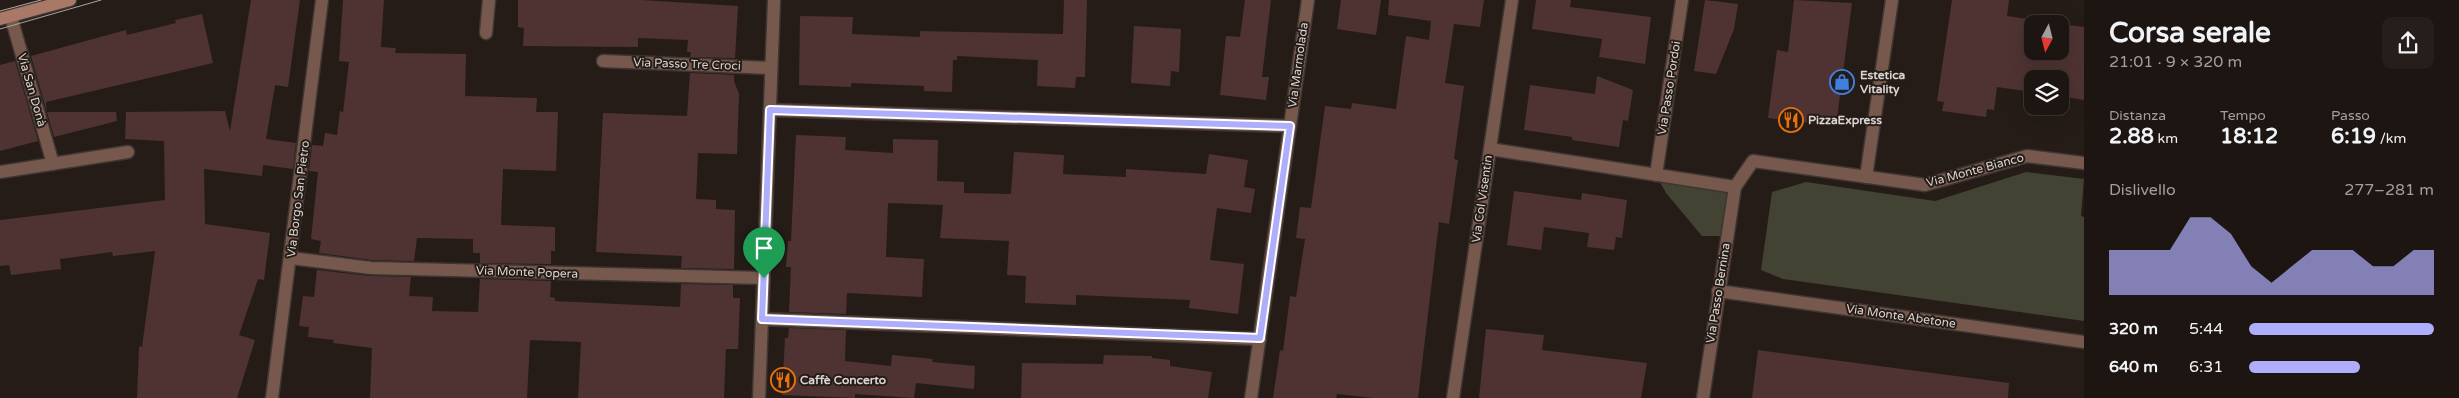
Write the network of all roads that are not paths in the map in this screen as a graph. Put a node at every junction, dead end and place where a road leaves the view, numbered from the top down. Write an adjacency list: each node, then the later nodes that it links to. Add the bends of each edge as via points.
1 (70, 0): 9 (main road, Via San Donà)
2 (322, 0): 23 (street, Via Borgo San Pietro)
3 (489, 0): 10 (street)
4 (774, 0): 12 (street)
5 (1308, 0): 14 (street, Via Marmolada)
6 (1512, 0): 15 (street, Via Col Visentin)
7 (1682, 0): 20 (street, Via Passo Pordoi)
8 (1892, 0): 21 (street)
9 (3, 17): 18 (street, Via San Donà)
10 (486, 33)
11 (603, 61): 12 (street, Via Passo Tre Croci)
12 (772, 68): 13 (street)
13 (770, 110): 14 (street); 24 (street)
14 (1290, 126): 27 (street, Via Marmolada)
15 (1490, 149): 20 (street); 32 (street, Via Col Visentin)
16 (128, 152): 18 (street)
17 (2084, 163): 21 (street, Via Monte Bianco, via 2026,156 1925,186)
18 (53, 164): 19 (street)
19 (0, 172)
20 (1656, 175): 22 (street)
21 (1866, 177): 22 (street, Via Monte Bianco, via 1753,161)
22 (1735, 188): 25 (street, Via Passo Bernina)
23 (291, 258): 24 (street, Via Monte Popera, via 371,268); 29 (street, Via Borgo San Pietro)
24 (764, 278): 26 (street)
25 (1718, 291): 28 (street, Via Monte Abetone); 33 (street, Via Passo Bernina)
26 (762, 319): 27 (street); 30 (street)
27 (1260, 338): 31 (street, Via Marmolada)
28 (2084, 342)
29 (272, 398)
30 (759, 398)
31 (1251, 398)
32 (1453, 398)
33 (1703, 398)

